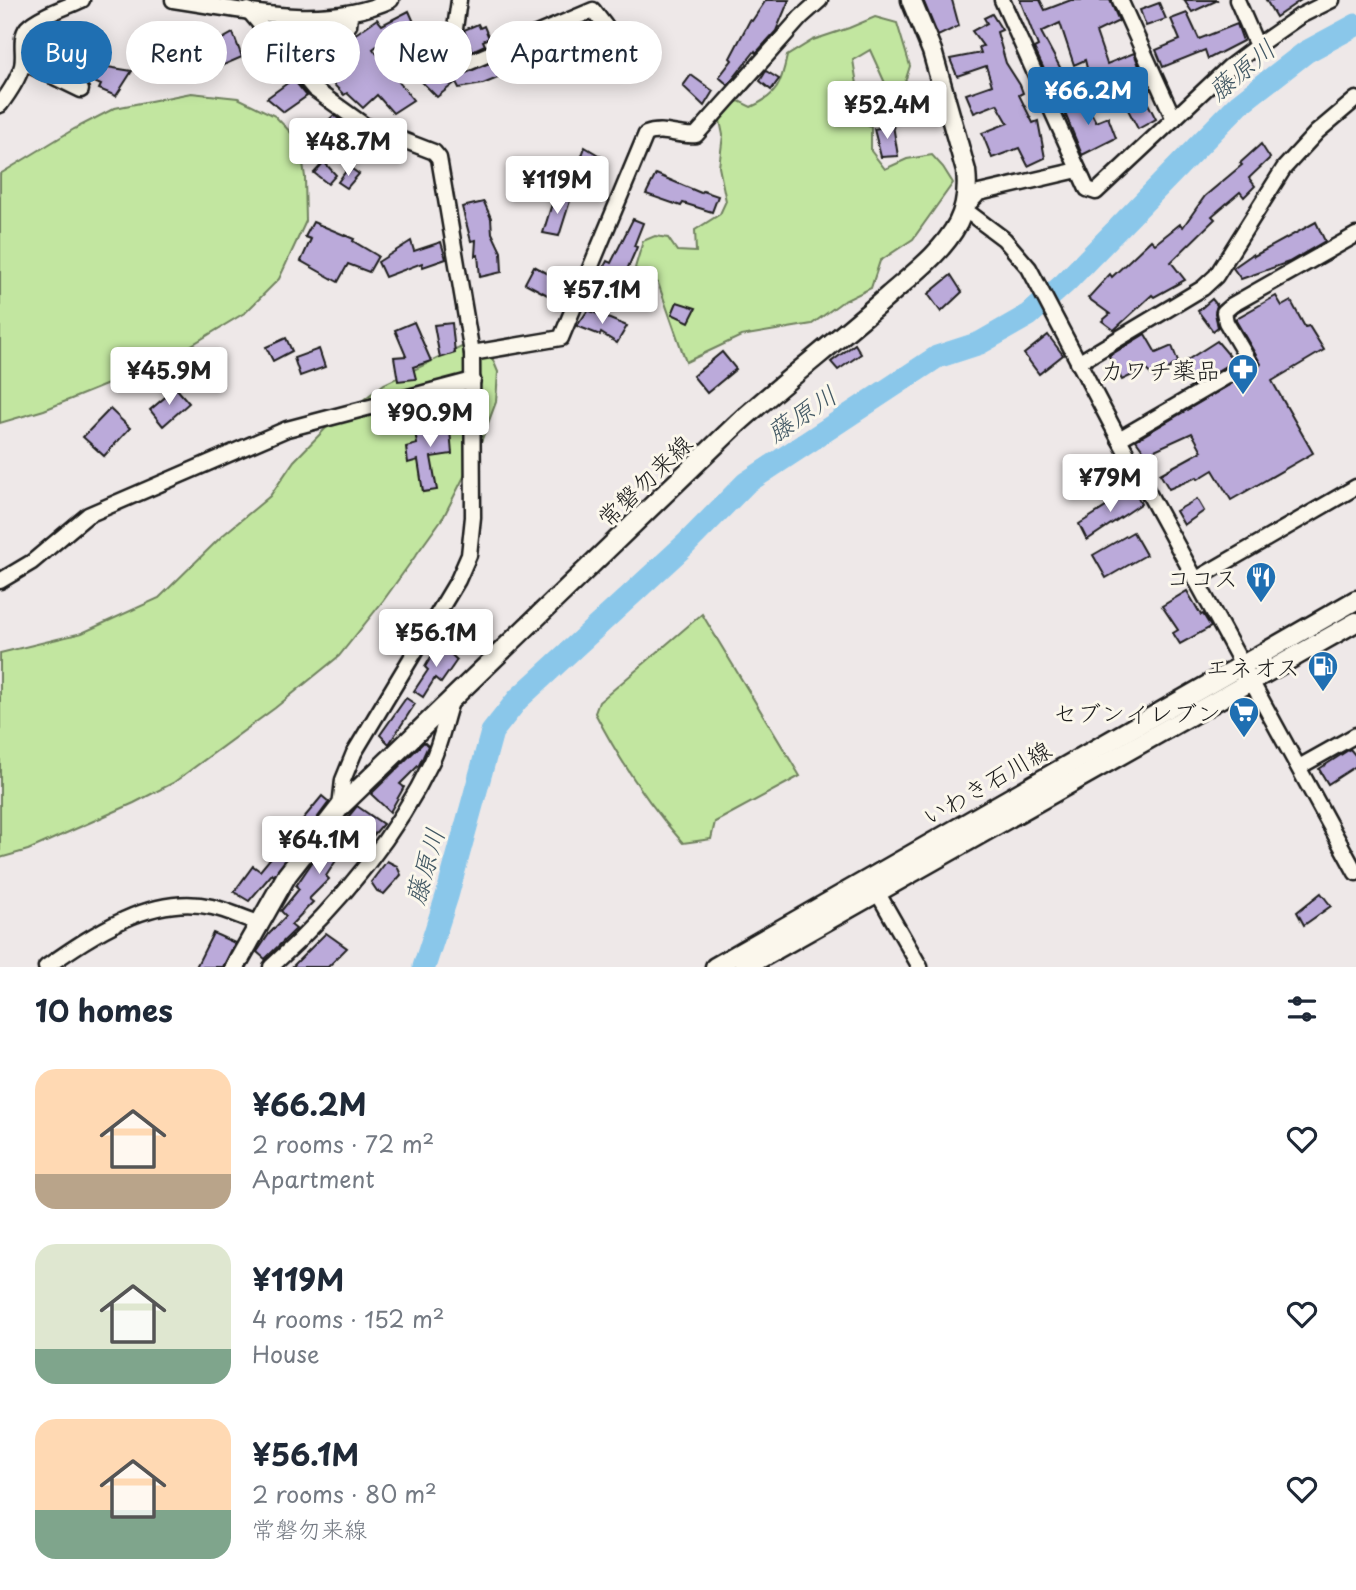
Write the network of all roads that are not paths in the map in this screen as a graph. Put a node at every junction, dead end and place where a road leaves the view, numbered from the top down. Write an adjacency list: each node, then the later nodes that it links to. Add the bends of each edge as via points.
1 (82, 0): 14 (street)
2 (173, 0): 11 (street)
3 (391, 0): 12 (street)
4 (459, 0): 19 (street, via 451,57 456,68)
5 (820, 0): 30 (street, via 704,130 688,136 657,130 646,134 561,338)
6 (911, 0): 28 (main road, 常磐勿来線, via 932,51 966,171)
7 (1002, 0): 27 (street)
8 (1120, 0): 26 (street)
9 (1237, 0): 18 (street)
10 (1332, 0): 18 (street)
11 (195, 1): 13 (street)
12 (355, 9): 13 (street, via 320,17)
13 (248, 10): 15 (street)
14 (37, 21)
15 (257, 21)
16 (567, 21): 17 (street, via 593,10)
17 (601, 21)
18 (1257, 46): 26 (street)
19 (486, 55)
20 (21, 68): 25 (street)
21 (69, 84): 23 (street)
22 (310, 84): 30 (street, via 364,125 439,158)
23 (81, 90)
24 (1354, 101): 31 (street, via 1284,168 1216,276)
25 (0, 105)
26 (1174, 119): 27 (street, via 1096,192 1087,189)
27 (1078, 170): 28 (street, via 979,193)
28 (964, 209): 31 (street, via 1004,239 1029,268); 41 (main road, 常磐勿来線, via 935,255 737,424)
29 (1356, 234): 33 (street, via 1224,312 1250,363)
30 (472, 353): 32 (street)
31 (1078, 363): 33 (street)
32 (472, 380): 36 (street, via 287,429 88,515 32,562); 44 (street, via 469,555 354,753 343,780)
33 (1119, 439): 35 (street)
34 (1356, 487): 35 (street)
35 (1195, 580): 39 (street)
36 (0, 581)
37 (1356, 600): 39 (main road, いわき石川線)
38 (1356, 622): 40 (main road, いわき石川線)
39 (1242, 664): 40 (street); 46 (main road, いわき石川線)
40 (1252, 682): 43 (street); 46 (main road, いわき石川線)
41 (452, 697): 44 (main road, 常磐勿来線); 50 (street, via 433,759 396,823 336,905)
42 (1356, 735): 43 (street)
43 (1299, 767): 45 (street)
44 (340, 807): 47 (main road, 常磐勿来線, via 287,875)
45 (1355, 867)
46 (873, 885): 51 (main road, いわき石川線); 52 (main road, いわき石川線); 53 (street)
47 (259, 923): 48 (street, via 211,906 146,911 83,941); 49 (main road, 常磐勿来線)
48 (46, 967)
49 (235, 967)
50 (271, 967)
51 (715, 967)
52 (745, 967)
53 (920, 967)

